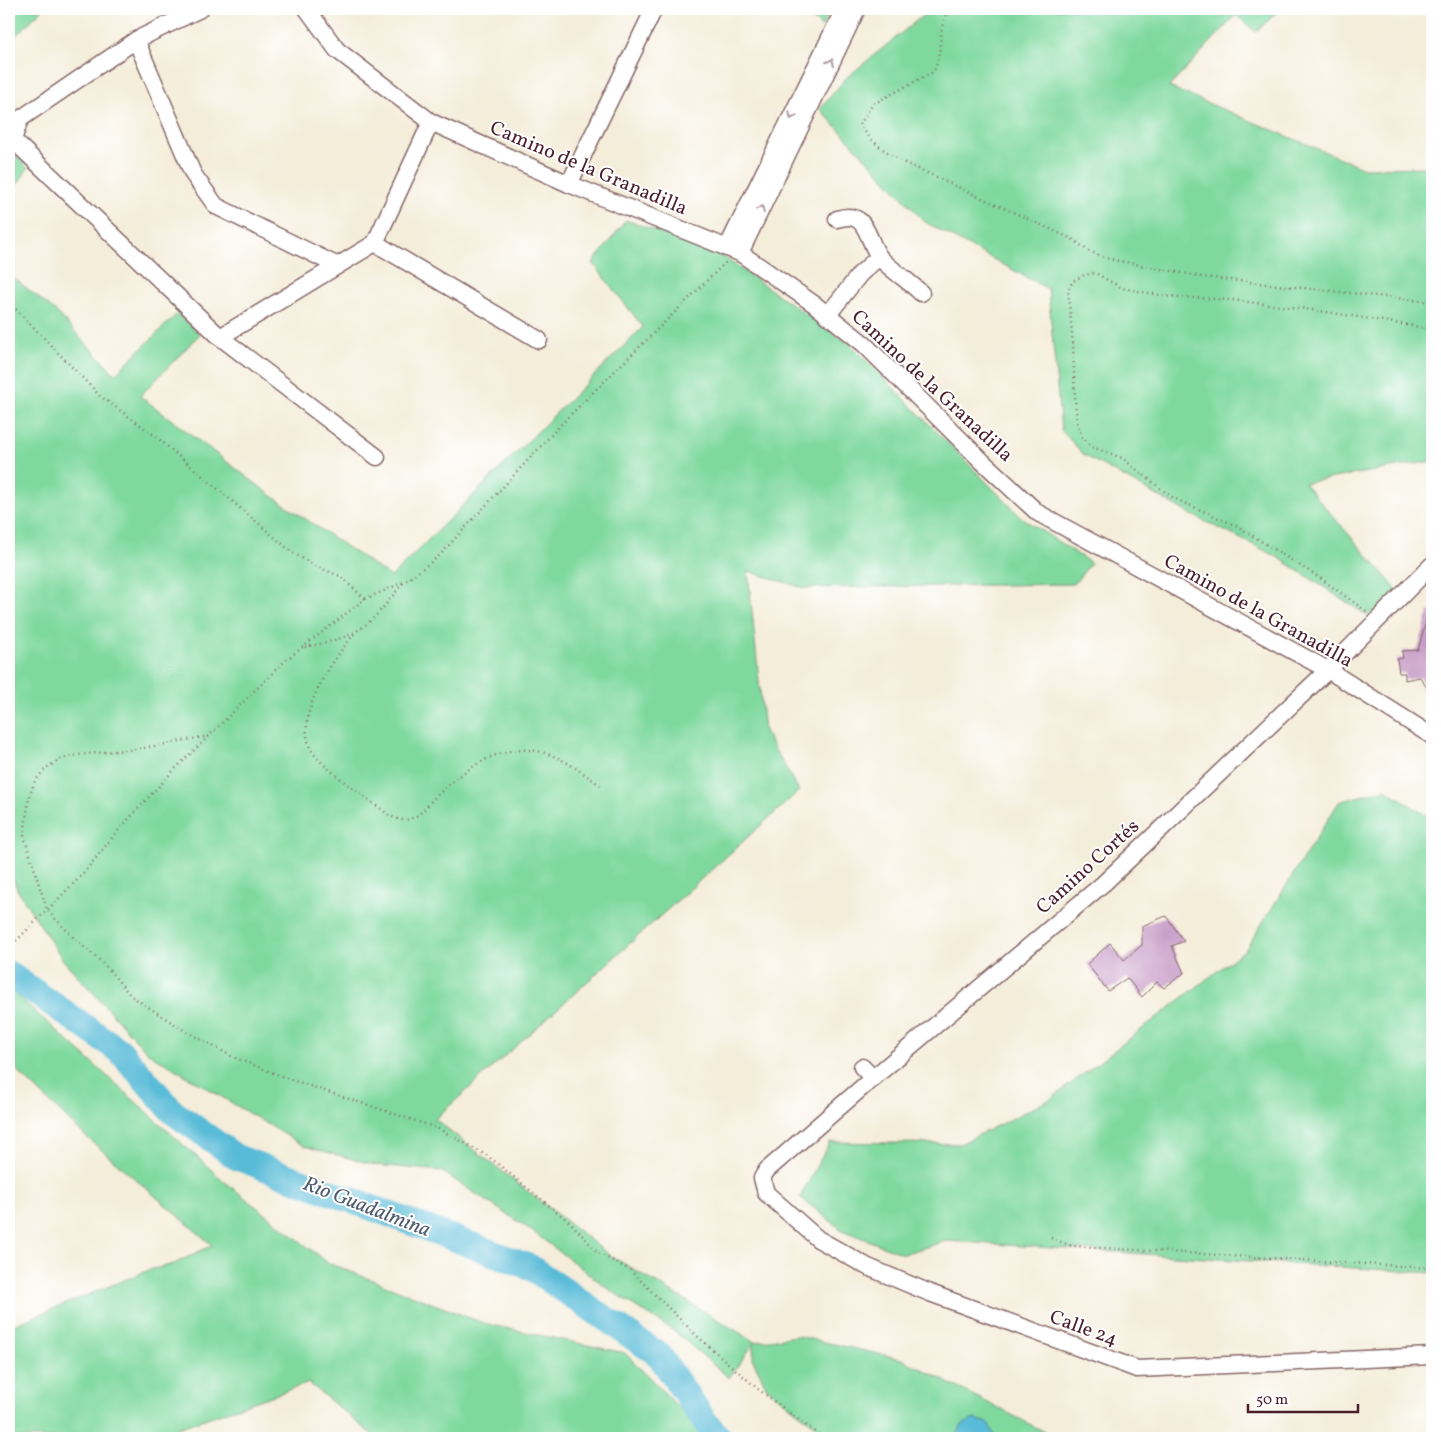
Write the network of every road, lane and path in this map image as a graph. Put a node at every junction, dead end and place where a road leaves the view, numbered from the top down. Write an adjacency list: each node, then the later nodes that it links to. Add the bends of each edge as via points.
1 (200, 9): 7 (street)
2 (307, 9): 8 (street, Camino de la Granadilla, via 337,50)
3 (654, 9): 9 (street)
4 (844, 9): 12 (street, one-way to 12)
5 (857, 9): 12 (street, one-way to 5)
6 (959, 9): 17 (path, via 947,13 941,25 937,65 933,72 873,104 860,124 879,148 904,163 1074,240 1088,251 1108,259 1203,277)
7 (136, 40): 14 (street, via 193,174 216,206); 20 (street, via 20,119 12,140)
8 (431, 122): 9 (street, Camino de la Granadilla); 11 (street)
9 (569, 184): 12 (street, Camino de la Granadilla)
10 (837, 219): 13 (street, via 851,217 862,222)
11 (375, 243): 14 (street); 21 (street)
12 (734, 250): 18 (street, Camino de la Granadilla); 24 (path, via 723,267 568,417 438,557)
13 (880, 257): 15 (street); 18 (street, via 860,274)
14 (336, 265): 20 (street)
15 (921, 293)
16 (9, 302): 25 (path, via 100,396 154,434 292,552 340,576)
17 (1432, 302)
18 (827, 316): 29 (street, Camino de la Granadilla, via 889,367 1038,513)
19 (1432, 329): 26 (path, via 1305,308 1165,296 1122,288 1095,273 1073,281 1068,290 1077,422 1082,437 1092,447 1122,458 1173,498 1237,526 1320,578)
20 (220, 337): 22 (street)
21 (539, 340)
22 (377, 457)
23 (1432, 565): 26 (street, Camino Cortés)
24 (404, 582): 25 (path); 27 (path, via 369,624)
25 (365, 599): 28 (path)
26 (1378, 620): 29 (street, Camino Cortés)
27 (354, 634): 28 (path); 33 (path, via 332,661 318,686 309,719 308,741 319,760 389,815 401,820 414,817 465,772 488,757 514,750 543,752 570,763)
28 (303, 647): 30 (path)
29 (1328, 670): 31 (street, Camino de la Granadilla); 37 (street, Camino Cortés, via 1104,883 867,1072 767,1170)
30 (209, 736): 35 (path); 35 (path, via 61,759 46,768 35,781 29,797 24,836)
31 (1432, 736)
32 (1432, 748): 34 (path)
33 (600, 786)
34 (1432, 817)
35 (47, 910): 36 (path); 41 (path, via 104,964 131,996 182,1029 233,1057 288,1079 437,1128 488,1156 573,1225 598,1253 630,1270 696,1336 758,1389)
36 (9, 948)
37 (762, 1185): 40 (street, Calle 24, via 773,1200 818,1239 868,1267 1137,1369)
38 (1051, 1238): 39 (path, via 1072,1246)
39 (1432, 1268)
40 (1432, 1356)
41 (823, 1438)

